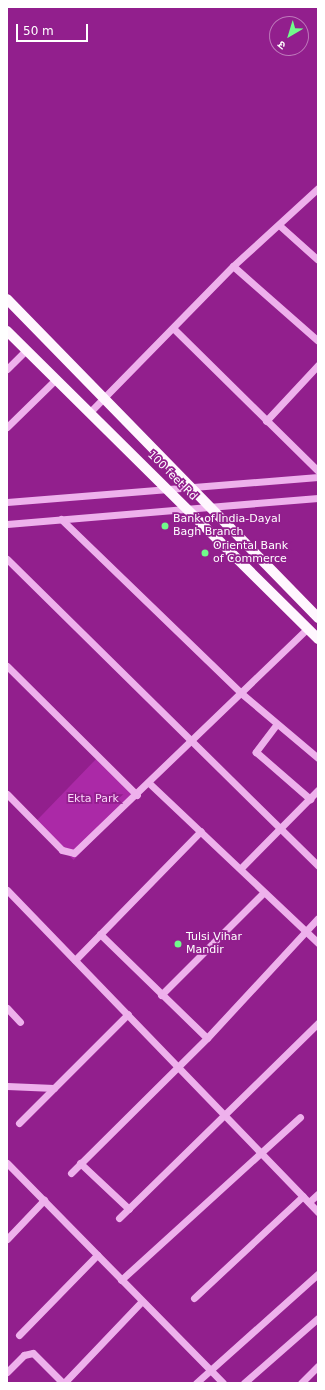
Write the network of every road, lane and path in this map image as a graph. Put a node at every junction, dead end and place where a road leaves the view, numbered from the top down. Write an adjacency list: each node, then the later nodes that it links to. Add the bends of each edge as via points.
1 (318, 188): 2 (street)
2 (279, 225): 3 (street); 4 (street)
3 (318, 260)
4 (233, 266): 6 (street); 8 (street)
5 (7, 299): 13 (main road)
6 (174, 329): 13 (street); 15 (street)
7 (7, 331): 9 (main road, 100 feet Rd)
8 (318, 341)
9 (26, 350): 11 (street); 12 (main road, 100 feet Rd)
10 (318, 365): 15 (street)
11 (7, 369)
12 (56, 379): 14 (main road, 100 feet Rd); 16 (street)
13 (103, 399): 14 (street); 19 (main road)
14 (90, 412): 20 (main road, 100 feet Rd)
15 (266, 421): 17 (street)
16 (7, 427)
17 (318, 471)
18 (318, 477): 19 (street)
19 (192, 489): 20 (street); 23 (main road)
20 (169, 490): 22 (street); 24 (main road, 100 feet Rd)
21 (318, 498): 23 (street)
22 (7, 502)
23 (208, 506): 24 (street); 28 (main road)
24 (186, 507): 25 (street); 29 (main road, 100 feet Rd)
25 (61, 519): 26 (street); 32 (street)
26 (7, 524)
27 (7, 559): 34 (street)
28 (318, 618)
29 (307, 629): 30 (main road, 100 feet Rd); 32 (street)
30 (318, 639)
31 (7, 666): 39 (street)
32 (240, 693): 33 (street); 34 (street)
33 (276, 724): 35 (street); 40 (street, via 256,752)
34 (190, 742): 36 (street); 42 (street)
35 (318, 758)
36 (149, 783): 39 (street); 41 (street)
37 (318, 790): 40 (street)
38 (7, 794): 39 (street, via 71,855)
39 (137, 795)
40 (310, 799): 42 (street)
41 (201, 831): 44 (street); 49 (street)
42 (280, 831): 43 (street); 44 (street)
43 (318, 866)
44 (241, 868): 46 (street)
45 (7, 890): 51 (street)
46 (263, 892): 48 (street); 52 (street)
47 (318, 918): 48 (street)
48 (305, 931): 50 (street); 57 (street)
49 (100, 934): 51 (street); 52 (street)
50 (318, 943)
51 (75, 960): 54 (street)
52 (161, 995): 57 (street)
53 (7, 1008): 55 (street)
54 (128, 1014): 58 (street); 60 (street)
55 (20, 1022)
56 (318, 1023): 61 (street)
57 (207, 1038): 58 (street)
58 (179, 1067): 61 (street); 66 (street)
59 (7, 1086): 60 (street)
60 (54, 1088): 63 (street)
61 (226, 1117): 64 (street); 72 (street)
62 (300, 1117): 64 (street)
63 (19, 1123)
64 (262, 1153): 69 (street); 78 (street)
65 (7, 1163): 70 (street)
66 (80, 1163): 67 (street); 72 (street)
67 (71, 1173)
68 (318, 1194): 71 (street)
69 (303, 1196): 71 (street); 79 (street)
70 (44, 1200): 75 (street); 76 (street)
71 (309, 1202): 73 (street)
72 (129, 1209): 74 (street)
73 (318, 1212)
74 (119, 1218)
75 (7, 1239)
76 (97, 1255): 78 (street); 82 (street)
77 (318, 1274): 84 (street)
78 (120, 1280): 80 (street)
79 (194, 1298)
80 (142, 1301): 84 (street); 86 (street)
81 (318, 1318): 89 (street)
82 (20, 1335)
83 (318, 1366): 90 (street)
84 (210, 1370): 87 (street); 88 (street)
85 (7, 1372): 86 (street, via 24,1355 34,1353)
86 (64, 1383)
87 (196, 1383)
88 (223, 1383)
89 (244, 1383)
90 (301, 1383)

